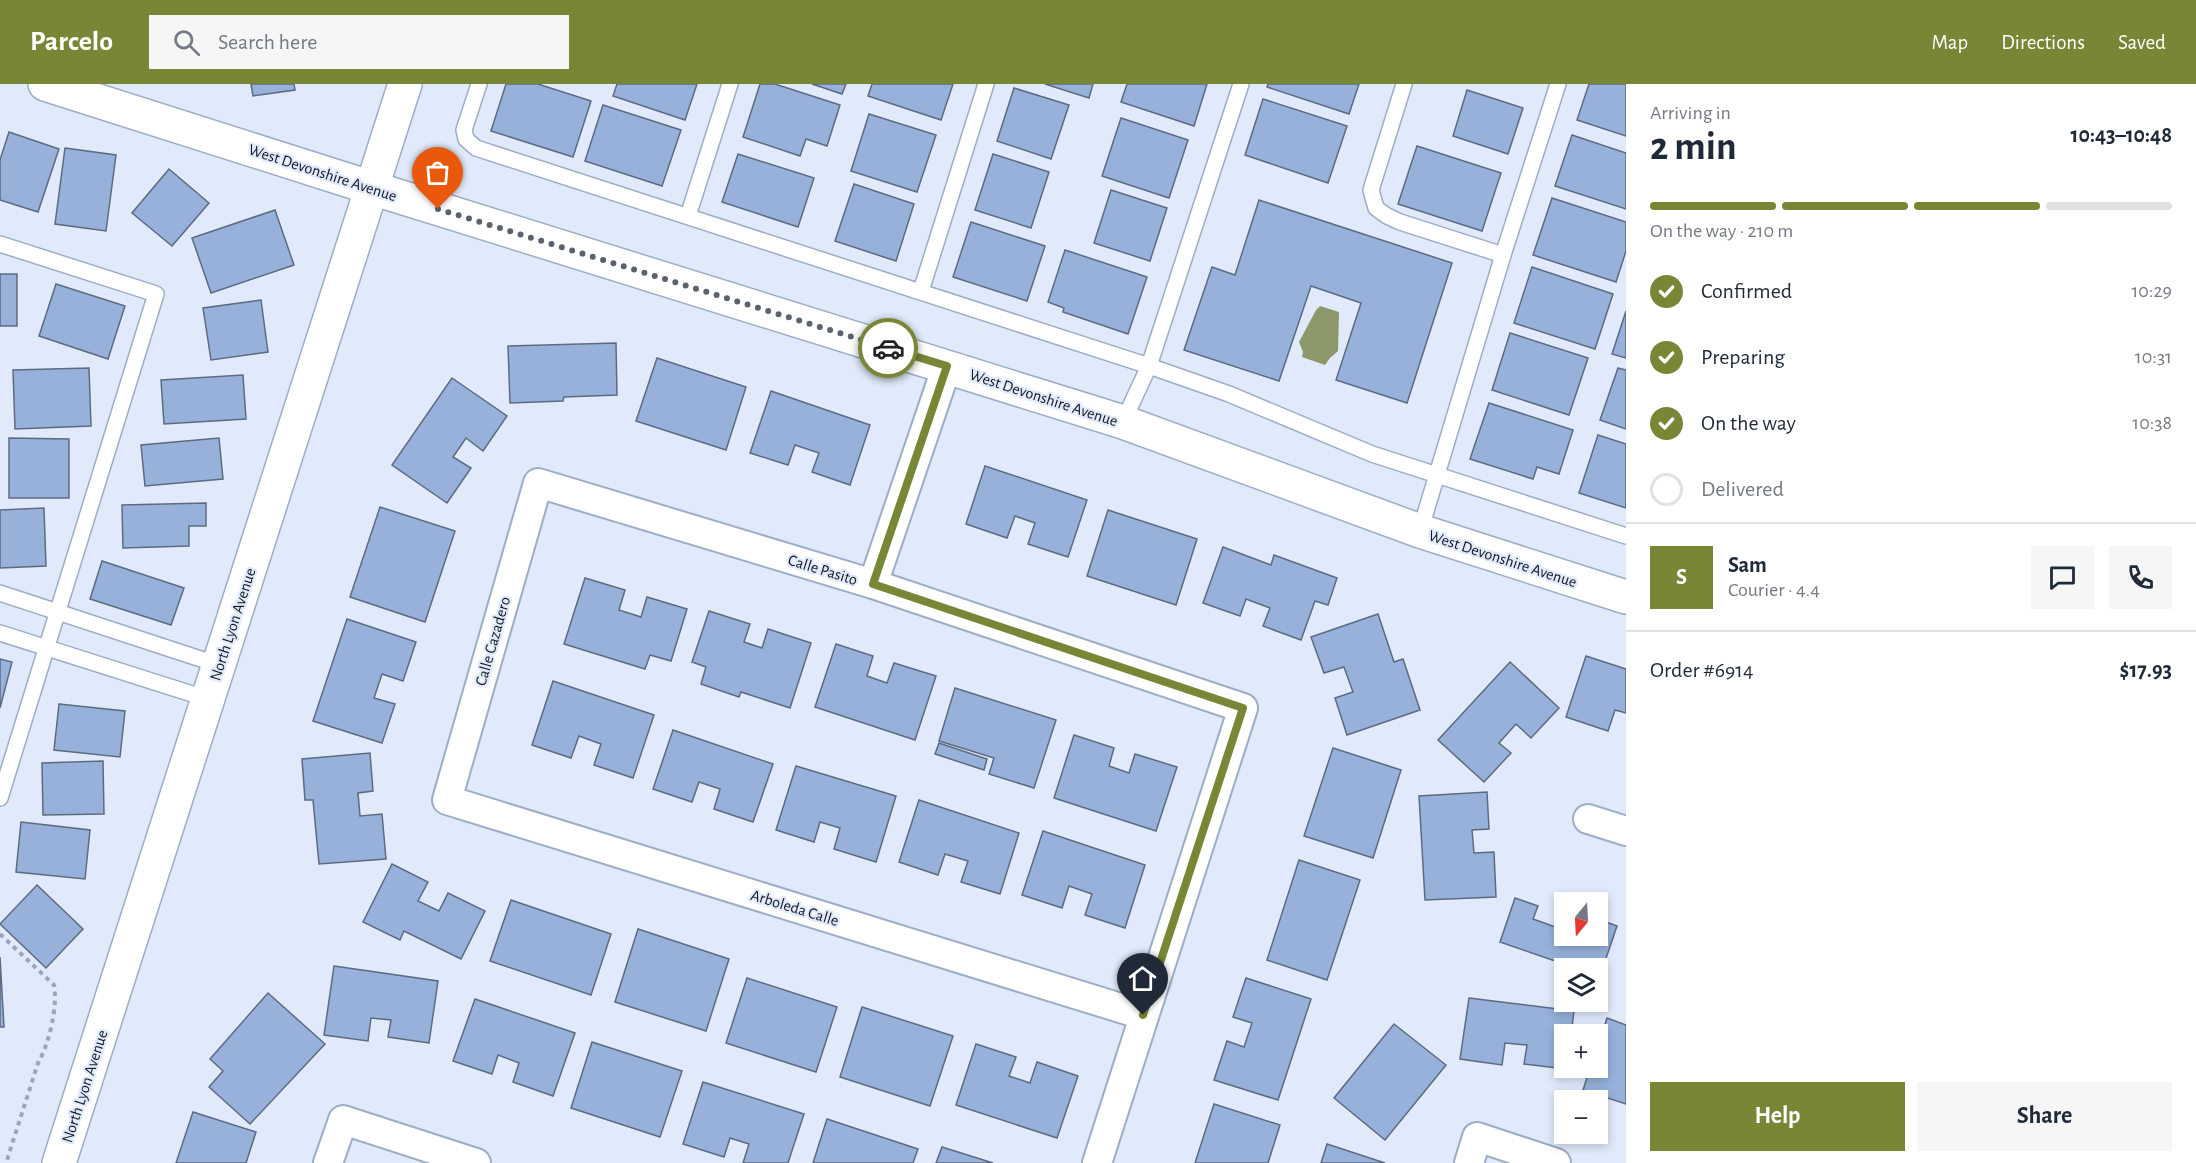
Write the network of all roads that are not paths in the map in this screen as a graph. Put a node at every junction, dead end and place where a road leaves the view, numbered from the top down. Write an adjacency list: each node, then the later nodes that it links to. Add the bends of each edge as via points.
1 (45, 84): 9 (street, West Devonshire Avenue)
2 (405, 84): 9 (street, North Lyon Avenue)
3 (479, 84): 10 (lane, via 464,135 472,146)
4 (730, 84): 10 (lane)
5 (986, 84): 13 (lane)
6 (1241, 84): 15 (lane)
7 (1404, 84): 12 (lane, via 1371,190 1376,208 1400,222)
8 (1558, 84): 12 (lane)
9 (372, 188): 14 (street, West Devonshire Avenue); 27 (street, North Lyon Avenue)
10 (687, 216): 13 (lane)
11 (0, 244): 24 (lane, via 156,294)
12 (1503, 255): 17 (lane)
13 (921, 291): 15 (lane)
14 (947, 366): 16 (street, West Devonshire Avenue); 21 (street)
15 (1149, 366): 16 (lane); 17 (lane, via 1229,394 1372,454)
16 (1124, 422): 19 (street, West Devonshire Avenue)
17 (1437, 473): 19 (lane); 20 (lane)
18 (538, 483): 21 (street, Calle Pasito); 30 (street, Calle Cazadero)
19 (1420, 531): 23 (street, West Devonshire Avenue)
20 (1626, 536)
21 (873, 584): 33 (street, Calle Pasito, via 1243,708)
22 (0, 593): 24 (lane)
23 (1626, 597)
24 (57, 612): 26 (lane); 27 (lane)
25 (0, 633): 26 (lane)
26 (46, 649): 28 (lane); 29 (lane)
27 (219, 665): 28 (street, North Lyon Avenue)
28 (208, 699): 35 (street, North Lyon Avenue)
29 (0, 798)
30 (447, 800): 33 (street, Arboleda Calle)
31 (1588, 819): 32 (street)
32 (1626, 831)
33 (1143, 1015): 38 (street)
34 (1473, 1150): 39 (street)
35 (59, 1163)
36 (328, 1163): 37 (street, via 343,1120)
37 (476, 1163)
38 (1097, 1163)
39 (1556, 1163)

